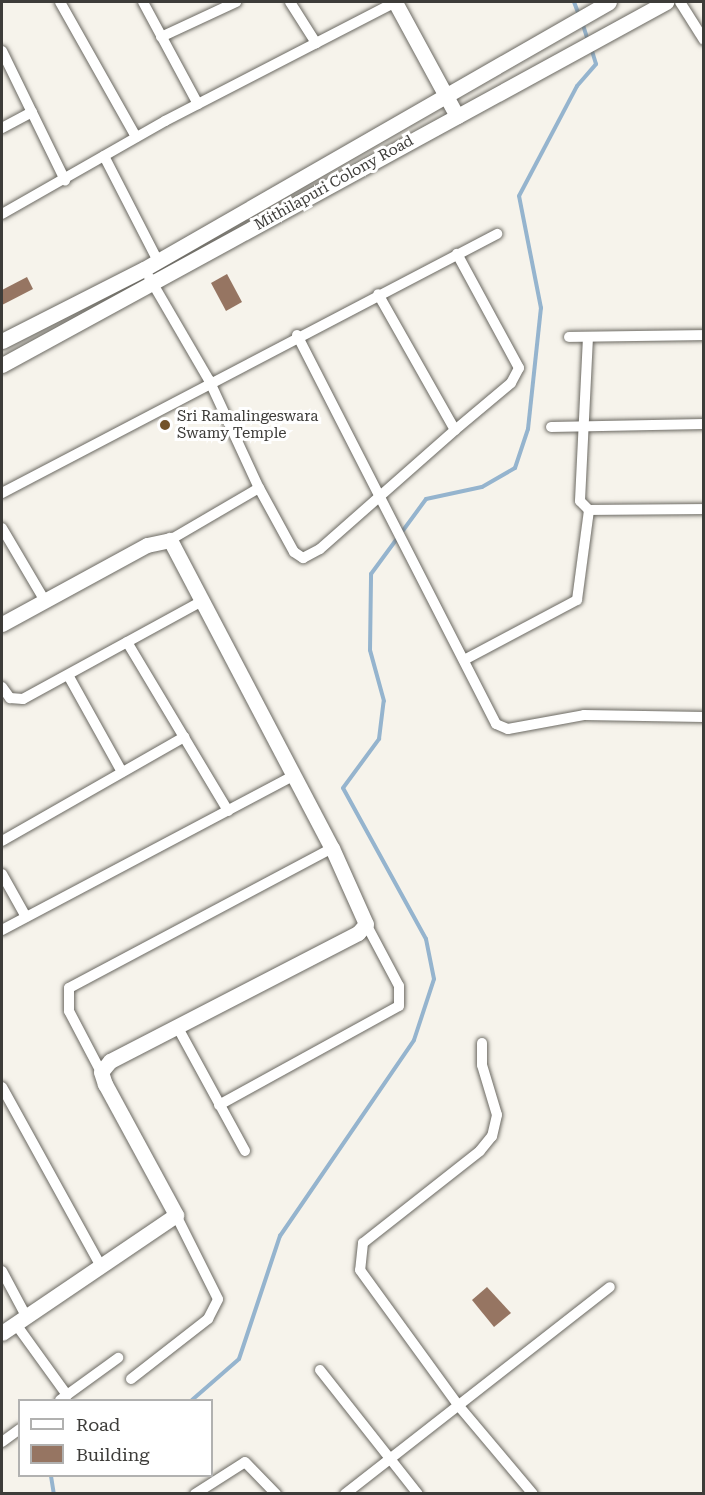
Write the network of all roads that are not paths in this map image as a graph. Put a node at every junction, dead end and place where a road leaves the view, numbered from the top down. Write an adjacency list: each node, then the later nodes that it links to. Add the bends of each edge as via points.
1 (60, 2): 18 (street)
2 (143, 2): 9 (street)
3 (236, 2): 9 (street)
4 (290, 2): 11 (street)
5 (396, 2): 11 (street); 13 (street)
6 (666, 2): 16 (street, Mithilapuri Colony Road)
7 (680, 2): 10 (street)
8 (606, 3): 13 (street, Mithilapuri Colony Road)
9 (161, 37): 14 (street)
10 (704, 40)
11 (316, 43): 14 (street)
12 (2, 51): 15 (street)
13 (446, 94): 16 (street); 24 (street, Mithilapuri Colony Road)
14 (198, 104): 18 (street)
15 (32, 112): 17 (street); 20 (street)
16 (457, 116): 26 (street, Mithilapuri Colony Road)
17 (2, 128)
18 (136, 137): 19 (street)
19 (104, 156): 20 (street); 24 (street)
20 (65, 180): 21 (street)
21 (2, 213)
22 (497, 234): 23 (street)
23 (457, 254): 27 (street); 38 (street, via 519,368 510,383)
24 (158, 261): 25 (street, Mithilapuri Colony Road)
25 (144, 269): 26 (street); 32 (street, Mithilapuri Colony Road)
26 (153, 284): 33 (street, Mithilapuri Colony Road); 34 (street)
27 (378, 294): 28 (street); 38 (street)
28 (297, 335): 34 (street); 41 (street)
29 (704, 335): 31 (street)
30 (569, 337): 31 (street)
31 (588, 337): 37 (street)
32 (2, 341)
33 (2, 365)
34 (209, 380): 39 (street); 40 (street)
35 (704, 424): 37 (street)
36 (551, 427): 37 (street)
37 (582, 427): 43 (street, via 578,493)
38 (455, 430): 41 (street)
39 (259, 488): 41 (street, via 294,552 303,558); 45 (street)
40 (2, 493)
41 (380, 496): 50 (street)
42 (704, 509): 43 (street)
43 (590, 510): 50 (street, via 581,593 568,607)
44 (2, 528): 47 (street)
45 (170, 540): 46 (street); 47 (street, via 147,545)
46 (204, 600): 49 (street); 56 (street)
47 (45, 601): 48 (street)
48 (2, 624)
49 (128, 642): 51 (street); 54 (street)
50 (464, 660): 53 (street, via 499,728 584,715)
51 (68, 675): 52 (street, via 23,699 10,698); 55 (street)
52 (2, 687)
53 (704, 717)
54 (184, 736): 55 (street); 57 (street)
55 (122, 772): 58 (street)
56 (295, 775): 57 (street); 59 (street)
57 (228, 811): 61 (street)
58 (2, 841)
59 (332, 848): 62 (street); 66 (street, via 69,988 69,1011)
60 (2, 874): 61 (street)
61 (26, 917): 63 (street)
62 (366, 924): 64 (street, via 358,933); 68 (street, via 399,986 399,1006)
63 (2, 930)
64 (178, 1028): 66 (street, via 110,1060); 68 (street)
65 (482, 1043): 80 (street, via 482,1065 497,1115 492,1136 480,1151 363,1243 359,1257 363,1281)
66 (101, 1072): 70 (street)
67 (2, 1087): 71 (street)
68 (219, 1105): 69 (street)
69 (245, 1150)
70 (176, 1215): 71 (street); 78 (street, via 218,1299 208,1319)
71 (101, 1266): 74 (street)
72 (2, 1272): 74 (street)
73 (610, 1287): 80 (street)
74 (20, 1320): 75 (street); 79 (street)
75 (2, 1333)
76 (118, 1358): 79 (street)
77 (320, 1370): 83 (street)
78 (131, 1379)
79 (63, 1398)
80 (458, 1405): 83 (street); 88 (street)
81 (18, 1430): 82 (street)
82 (2, 1442)
83 (391, 1458): 86 (street); 87 (street)
84 (195, 1494): 85 (street, via 245,1462)
85 (276, 1494)
86 (345, 1494)
87 (418, 1494)
88 (533, 1494)

